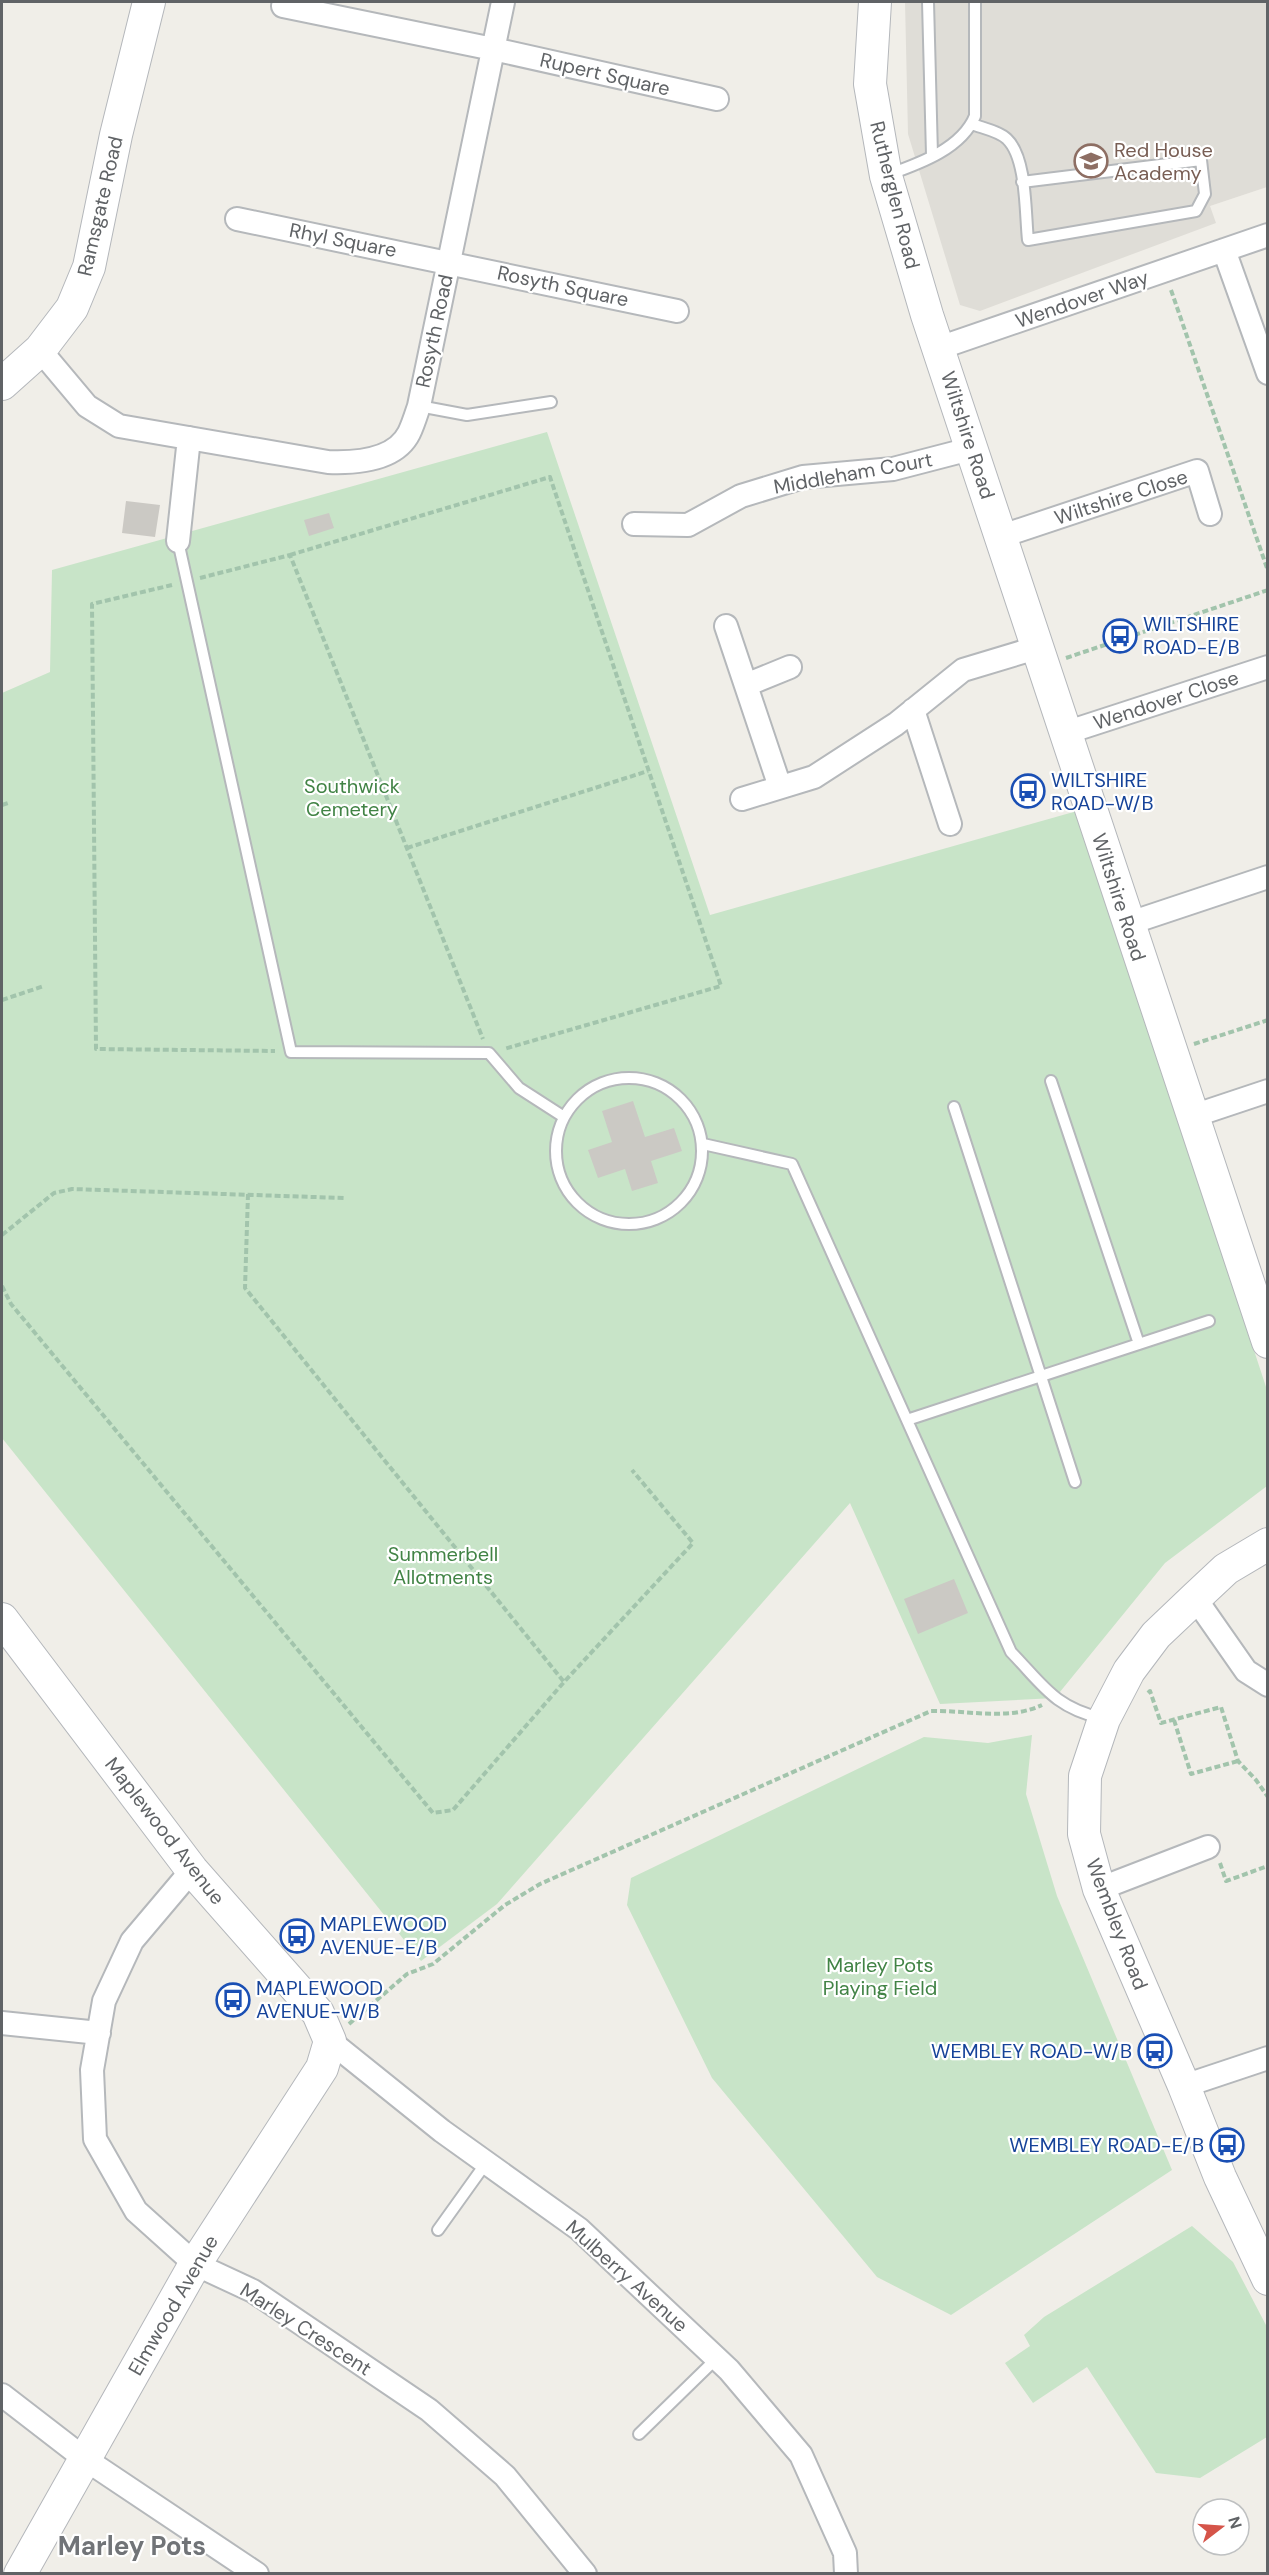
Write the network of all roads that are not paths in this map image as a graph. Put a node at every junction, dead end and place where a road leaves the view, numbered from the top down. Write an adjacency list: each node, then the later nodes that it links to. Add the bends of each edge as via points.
1 (149, 2): 20 (street, Ramsgate Road, via 89,267 72,308)
2 (503, 2): 7 (street, Rosyth Road)
3 (875, 2): 11 (street, Rutherglen Road, via 870,84)
4 (928, 2): 10 (lane)
5 (975, 2): 9 (lane)
6 (283, 6): 7 (street, Rupert Square)
7 (493, 49): 8 (street, Rupert Square); 16 (street, Rosyth Road)
8 (717, 99)
9 (972, 124): 10 (lane, via 957,143); 12 (lane, via 1005,137 1015,149)
10 (932, 155): 11 (lane)
11 (886, 176): 18 (street, Rutherglen Road)
12 (1022, 182): 12 (lane, via 1202,160 1205,194 1196,211 1029,240)
13 (237, 219): 16 (street, Rhyl Square)
14 (1268, 235): 15 (street, Wendover Way)
15 (1224, 250): 19 (street, Wendover Way); 21 (street)
16 (448, 261): 17 (street, Rosyth Square); 24 (street, Rosyth Road)
17 (677, 311)
18 (927, 315): 19 (street, Wiltshire Road)
19 (939, 348): 26 (street, Wiltshire Road)
20 (40, 350): 22 (street, Ramsgate Road); 25 (street, Rosyth Road, via 87,406 119,426)
21 (1268, 373)
22 (2, 384)
23 (551, 402): 24 (lane, via 468,415)
24 (419, 406): 25 (street, Rosyth Road, via 408,435 386,454 360,463 328,462)
25 (189, 438): 30 (street)
26 (970, 449): 28 (street, Middleham Court, via 893,469 803,477 741,496 688,525); 29 (street, Wiltshire Road)
27 (1210, 514): 29 (street, Wiltshire Close, via 1197,471)
28 (634, 524)
29 (1002, 536): 32 (street, Wiltshire Road)
30 (178, 541): 47 (lane, via 291,1052 489,1053 519,1088)
31 (726, 626): 35 (street)
32 (1039, 657): 36 (street, via 963,670); 37 (street, Wiltshire Road)
33 (1268, 666): 37 (street, Wendover Close)
34 (790, 667): 35 (street)
35 (746, 685): 38 (street)
36 (913, 710): 38 (street, via 814,777); 40 (street)
37 (1065, 733): 42 (street, Wiltshire Road)
38 (780, 787): 39 (street)
39 (742, 799)
40 (950, 824)
41 (1268, 877): 42 (street)
42 (1127, 924): 46 (street, Wiltshire Road)
43 (1051, 1081): 52 (lane)
44 (1268, 1091): 46 (street)
45 (954, 1107): 53 (lane)
46 (1193, 1116): 49 (street, Wiltshire Road)
47 (564, 1117): 48 (lane, via 578,1098 597,1085 620,1078 643,1079 665,1087 684,1102 697,1121); 48 (lane, via 556,1140 557,1165 566,1189 582,1208 603,1220 628,1225 667,1214 691,1192 701,1169)
48 (703, 1144): 54 (lane, via 792,1164)
49 (1262, 1302): 51 (street, Wiltshire Road)
50 (1209, 1321): 52 (lane)
51 (1268, 1342)
52 (1139, 1344): 53 (lane)
53 (1041, 1376): 54 (lane); 55 (lane)
54 (907, 1420): 60 (lane, via 1011,1652 1055,1698 1075,1712)
55 (1075, 1482)
56 (1268, 1544): 57 (street, Wembley Road, via 1226,1569)
57 (1195, 1598): 59 (street, via 1246,1671); 60 (street, Wembley Road, via 1156,1635)
58 (2, 1619): 62 (street, Maplewood Avenue)
59 (1268, 1685)
60 (1104, 1719): 63 (street, Wembley Road, via 1085,1776 1084,1834)
61 (1208, 1847): 63 (street)
62 (192, 1870): 65 (street, Marley Crescent, via 132,1941 104,2001); 66 (street, Maplewood Avenue, via 318,2013)
63 (1099, 1889): 68 (street, Wembley Road)
64 (2, 2023): 65 (street)
65 (99, 2032): 71 (street, Marley Crescent, via 93,2070 95,2139 135,2211)
66 (330, 2041): 69 (street, Mulberry Avenue); 71 (street, Elmwood Avenue, via 321,2068)
67 (1268, 2058): 68 (street)
68 (1185, 2086): 72 (street, Wembley Road, via 1220,2177)
69 (486, 2163): 70 (lane); 73 (street, Mulberry Avenue, via 579,2229)
70 (438, 2230)
71 (195, 2264): 76 (street, Elmwood Avenue); 79 (street, Marley Crescent, via 253,2291 429,2410 505,2475)
72 (1268, 2279)
73 (717, 2358): 75 (lane); 80 (street, Mulberry Avenue, via 801,2455 845,2553)
74 (2, 2396): 76 (street)
75 (639, 2434)
76 (85, 2459): 77 (street, Elmwood Avenue); 78 (street)
77 (20, 2574)
78 (257, 2574)
79 (585, 2574)
80 (846, 2574)

